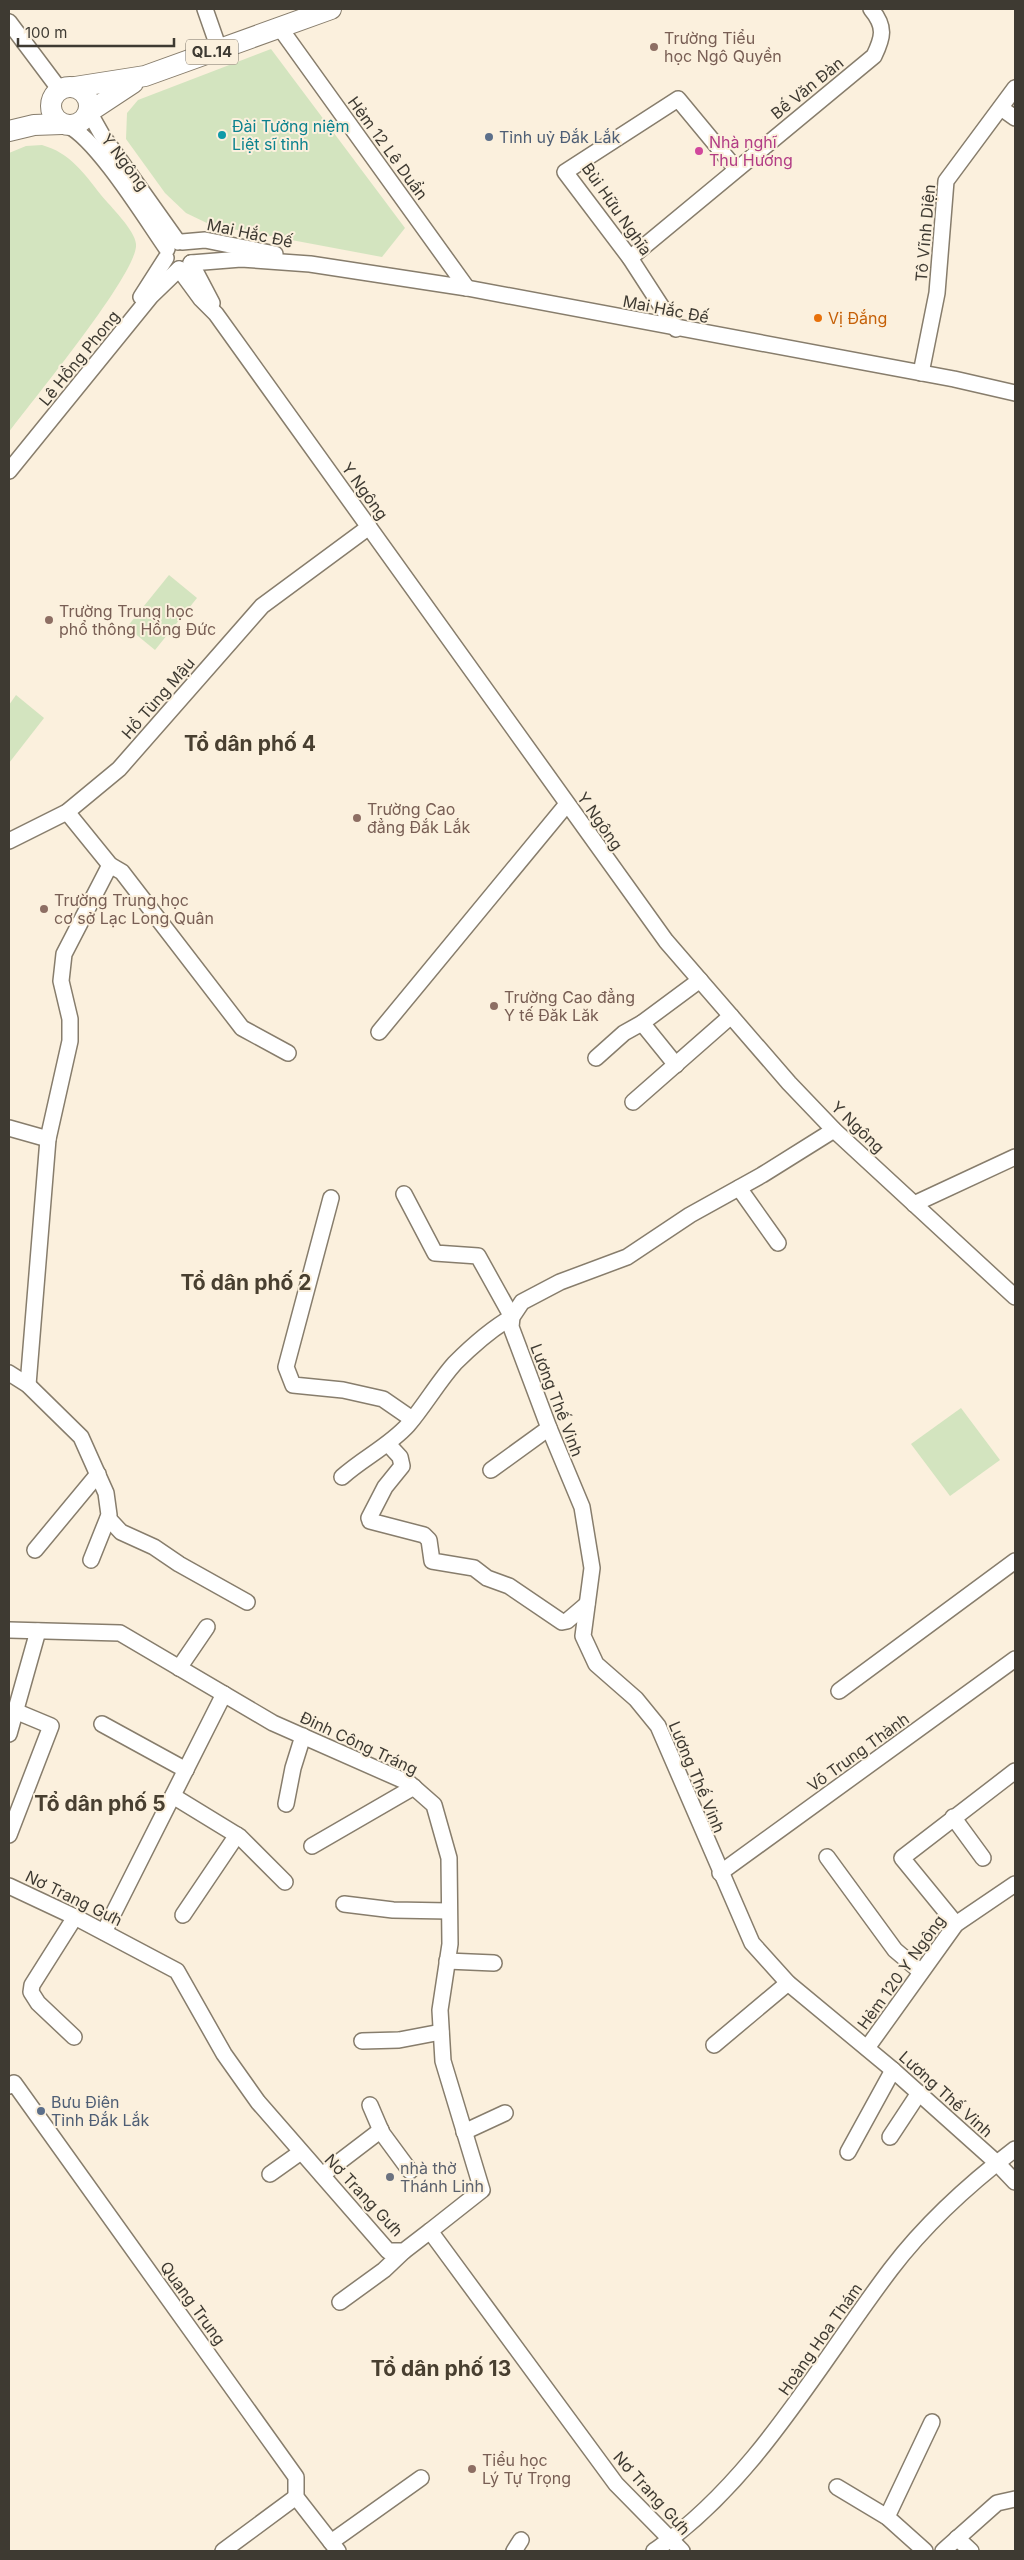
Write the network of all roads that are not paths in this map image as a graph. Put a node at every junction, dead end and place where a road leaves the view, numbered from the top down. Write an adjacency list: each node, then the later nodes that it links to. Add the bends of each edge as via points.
1 (205, 9): 6 (street)
2 (331, 9): 5 (main road, QL.14)
3 (871, 9): 15 (street, Bế Văn Đàn, via 879,18 883,38 874,56)
4 (9, 22): 9 (street)
5 (280, 28): 6 (main road, QL.14); 21 (street, Hẻm 12 Lê Duẩn)
6 (219, 49): 7 (main road, QL.14)
7 (145, 76): 9 (main road, QL.14); 11 (main road, QL.14)
8 (1015, 88): 10 (street, Tô Vĩnh Diện)
9 (62, 93): 11 (main road, via 87,97); 13 (main road, via 52,113); 14 (main road, QL.14)
10 (1001, 108): 12 (street); 23 (street, Tô Vĩnh Diện, via 946,181 937,293)
11 (89, 112): 13 (main road, via 78,124); 16 (street, Y Ngông)
12 (1015, 118)
13 (65, 124): 14 (main road, QL.14); 16 (street, Y Ngông, via 82,134)
14 (10, 130)
15 (736, 169): 18 (street, Bế Văn Đàn); 18 (street, Bùi Hữu Nghĩa, via 678,99 565,172)
16 (128, 182): 17 (street, Y Ngông)
17 (173, 248): 19 (street, Mai Hắc Đế, via 205,240); 20 (street, via 170,266); 20 (street, via 192,250); 25 (street, Lê Hồng Phong, via 146,291)
18 (630, 258): 22 (street, Bùi Hữu Nghĩa)
19 (310, 264): 20 (street, Mai Hắc Đế, via 241,259); 21 (street, Mai Hắc Đế)
20 (185, 266): 26 (street, Lê Hồng Phong, via 152,296); 27 (street, Y Ngông, via 201,299 216,314)
21 (467, 288): 22 (street, Mai Hắc Đế)
22 (676, 328): 23 (street, Mai Hắc Đế)
23 (921, 373): 24 (street, Mai Hắc Đế)
24 (1015, 393)
25 (9, 459)
26 (9, 471)
27 (369, 527): 28 (street, Y Ngông); 29 (street, Hồ Tùng Mậu, via 262,606 119,769)
28 (567, 804): 32 (street, Y Ngông, via 666,940); 35 (street)
29 (67, 812): 30 (street, Hồ Tùng Mậu); 31 (street)
30 (10, 838)
31 (110, 865): 36 (street, via 122,872 242,1028); 42 (street, via 64,954 61,981 70,1019 70,1040)
32 (700, 980): 33 (street, Y Ngông); 34 (street)
33 (731, 1016): 38 (street); 41 (street, Y Ngông)
34 (642, 1023): 37 (street, via 624,1032); 38 (street)
35 (379, 1032)
36 (288, 1053)
37 (596, 1058)
38 (676, 1065): 39 (street)
39 (633, 1102)
40 (9, 1128): 42 (street)
41 (834, 1130): 44 (street); 47 (street, Y Ngông)
42 (48, 1139): 52 (street)
43 (1015, 1157): 47 (street)
44 (739, 1188): 48 (street); 50 (street, via 626,1257 560,1282 522,1302)
45 (404, 1194): 50 (street, via 435,1252 478,1256)
46 (331, 1198): 53 (street, via 286,1367 293,1385 343,1390 383,1399)
47 (914, 1204): 49 (street, Y Ngông)
48 (778, 1243)
49 (1015, 1297)
50 (512, 1317): 53 (street, via 495,1327 455,1364); 54 (street, Lương Thế Vinh, via 513,1335)
51 (9, 1373): 52 (street)
52 (28, 1385): 57 (street, via 81,1437)
53 (412, 1419): 55 (street)
54 (549, 1428): 56 (street); 64 (street, Lương Thế Vinh, via 582,1507 592,1568)
55 (388, 1444): 58 (street); 64 (street, via 400,1457 402,1466 377,1501 370,1521 424,1535 429,1540 432,1561 474,1568 487,1578 509,1586 562,1622)
56 (491, 1470)
57 (98, 1474): 59 (street, via 106,1493); 60 (street)
58 (342, 1477)
59 (108, 1518): 61 (street); 63 (street, via 121,1532)
60 (35, 1550)
61 (91, 1560)
62 (1015, 1561): 70 (street)
63 (247, 1602)
64 (587, 1604): 87 (street, Lương Thế Vinh, via 583,1636 596,1664 636,1699 658,1726)
65 (208, 1627): 69 (street)
66 (9, 1630): 67 (street, Đinh Công Tráng)
67 (38, 1631): 69 (street, Đinh Công Tráng, via 120,1633); 72 (street)
68 (1015, 1660): 87 (street, Võ Trung Thành)
69 (179, 1668): 71 (street, Đinh Công Tráng)
70 (839, 1691)
71 (224, 1694): 75 (street, Đinh Công Tráng, via 273,1723); 76 (street)
72 (15, 1711): 74 (street); 82 (street, via 52,1726)
73 (102, 1724): 76 (street)
74 (9, 1734)
75 (303, 1736): 78 (street, Đinh Công Tráng); 80 (street)
76 (186, 1770): 79 (street)
77 (1015, 1770): 81 (street)
78 (414, 1787): 84 (street); 92 (street, Đinh Công Tráng, via 434,1805 449,1858)
79 (173, 1796): 83 (street); 96 (street)
80 (286, 1804)
81 (954, 1817): 86 (street); 95 (street, via 902,1858)
82 (9, 1835)
83 (237, 1835): 88 (street); 93 (street)
84 (312, 1846)
85 (827, 1857): 99 (street, via 895,1950)
86 (982, 1858)
87 (720, 1873): 100 (street, Lương Thế Vinh, via 752,1943)
88 (285, 1882)
89 (1015, 1884): 95 (street, Hẻm 120 Y Ngông)
90 (9, 1886): 94 (street, Nơ Trang Gưh)
91 (344, 1904): 92 (street, via 393,1910)
92 (449, 1911): 97 (street, Đinh Công Tráng)
93 (183, 1915)
94 (75, 1917): 96 (street, Nơ Trang Gưh); 102 (street, via 30,1992)
95 (956, 1924): 99 (street, Hẻm 120 Y Ngông)
96 (104, 1932): 115 (street, Nơ Trang Gưh, via 177,1971 224,2054 258,2102)
97 (447, 1961): 98 (street); 101 (street, Đinh Công Tráng, via 440,2010)
98 (494, 1963)
99 (921, 1972): 105 (street, Hẻm 120 Y Ngông)
100 (788, 1983): 104 (street); 105 (street, Lương Thế Vinh)
101 (441, 2032): 103 (street, via 399,2040); 112 (street, Đinh Công Tráng, via 443,2061)
102 (74, 2037)
103 (362, 2041)
104 (714, 2045)
105 (867, 2048): 106 (street, Lương Thế Vinh)
106 (893, 2070): 108 (street, Lương Thế Vinh); 116 (street)
107 (10, 2082): 128 (street, Quang Trung, via 296,2477)
108 (919, 2093): 113 (street); 117 (street, Lương Thế Vinh)
109 (370, 2104): 111 (street)
110 (505, 2113): 112 (street)
111 (381, 2130): 118 (street); 120 (street)
112 (464, 2132): 122 (street, Đinh Công Tráng, via 482,2190)
113 (890, 2137)
114 (1015, 2149): 117 (street, Hoàng Hoa Thám)
115 (301, 2152): 119 (street); 120 (street, Nơ Trang Gưh)
116 (848, 2152)
117 (997, 2163): 121 (street, Lương Thế Vinh); 132 (street, Hoàng Hoa Thám, via 954,2198 892,2268 782,2423 721,2492)
118 (410, 2171)
119 (270, 2174)
120 (322, 2175): 123 (street, Nơ Trang Gưh, via 388,2251)
121 (1015, 2182)
122 (430, 2231): 123 (street, Nơ Trang Gưh); 132 (street, Nơ Trang Gưh, via 616,2484)
123 (404, 2251): 124 (street)
124 (340, 2302)
125 (932, 2422): 130 (street)
126 (421, 2478): 133 (street)
127 (837, 2487): 130 (street)
128 (296, 2498): 133 (street); 134 (street)
129 (1015, 2499): 131 (street, via 998,2503)
130 (887, 2517): 137 (street)
131 (957, 2538): 138 (street); 139 (street)
132 (670, 2540): 135 (street, Hoàng Hoa Thám); 136 (street, Nơ Trang Gưh)
133 (334, 2546)
134 (223, 2551)
135 (654, 2551)
136 (682, 2551)
137 (924, 2551)
138 (943, 2551)
139 (971, 2551)

